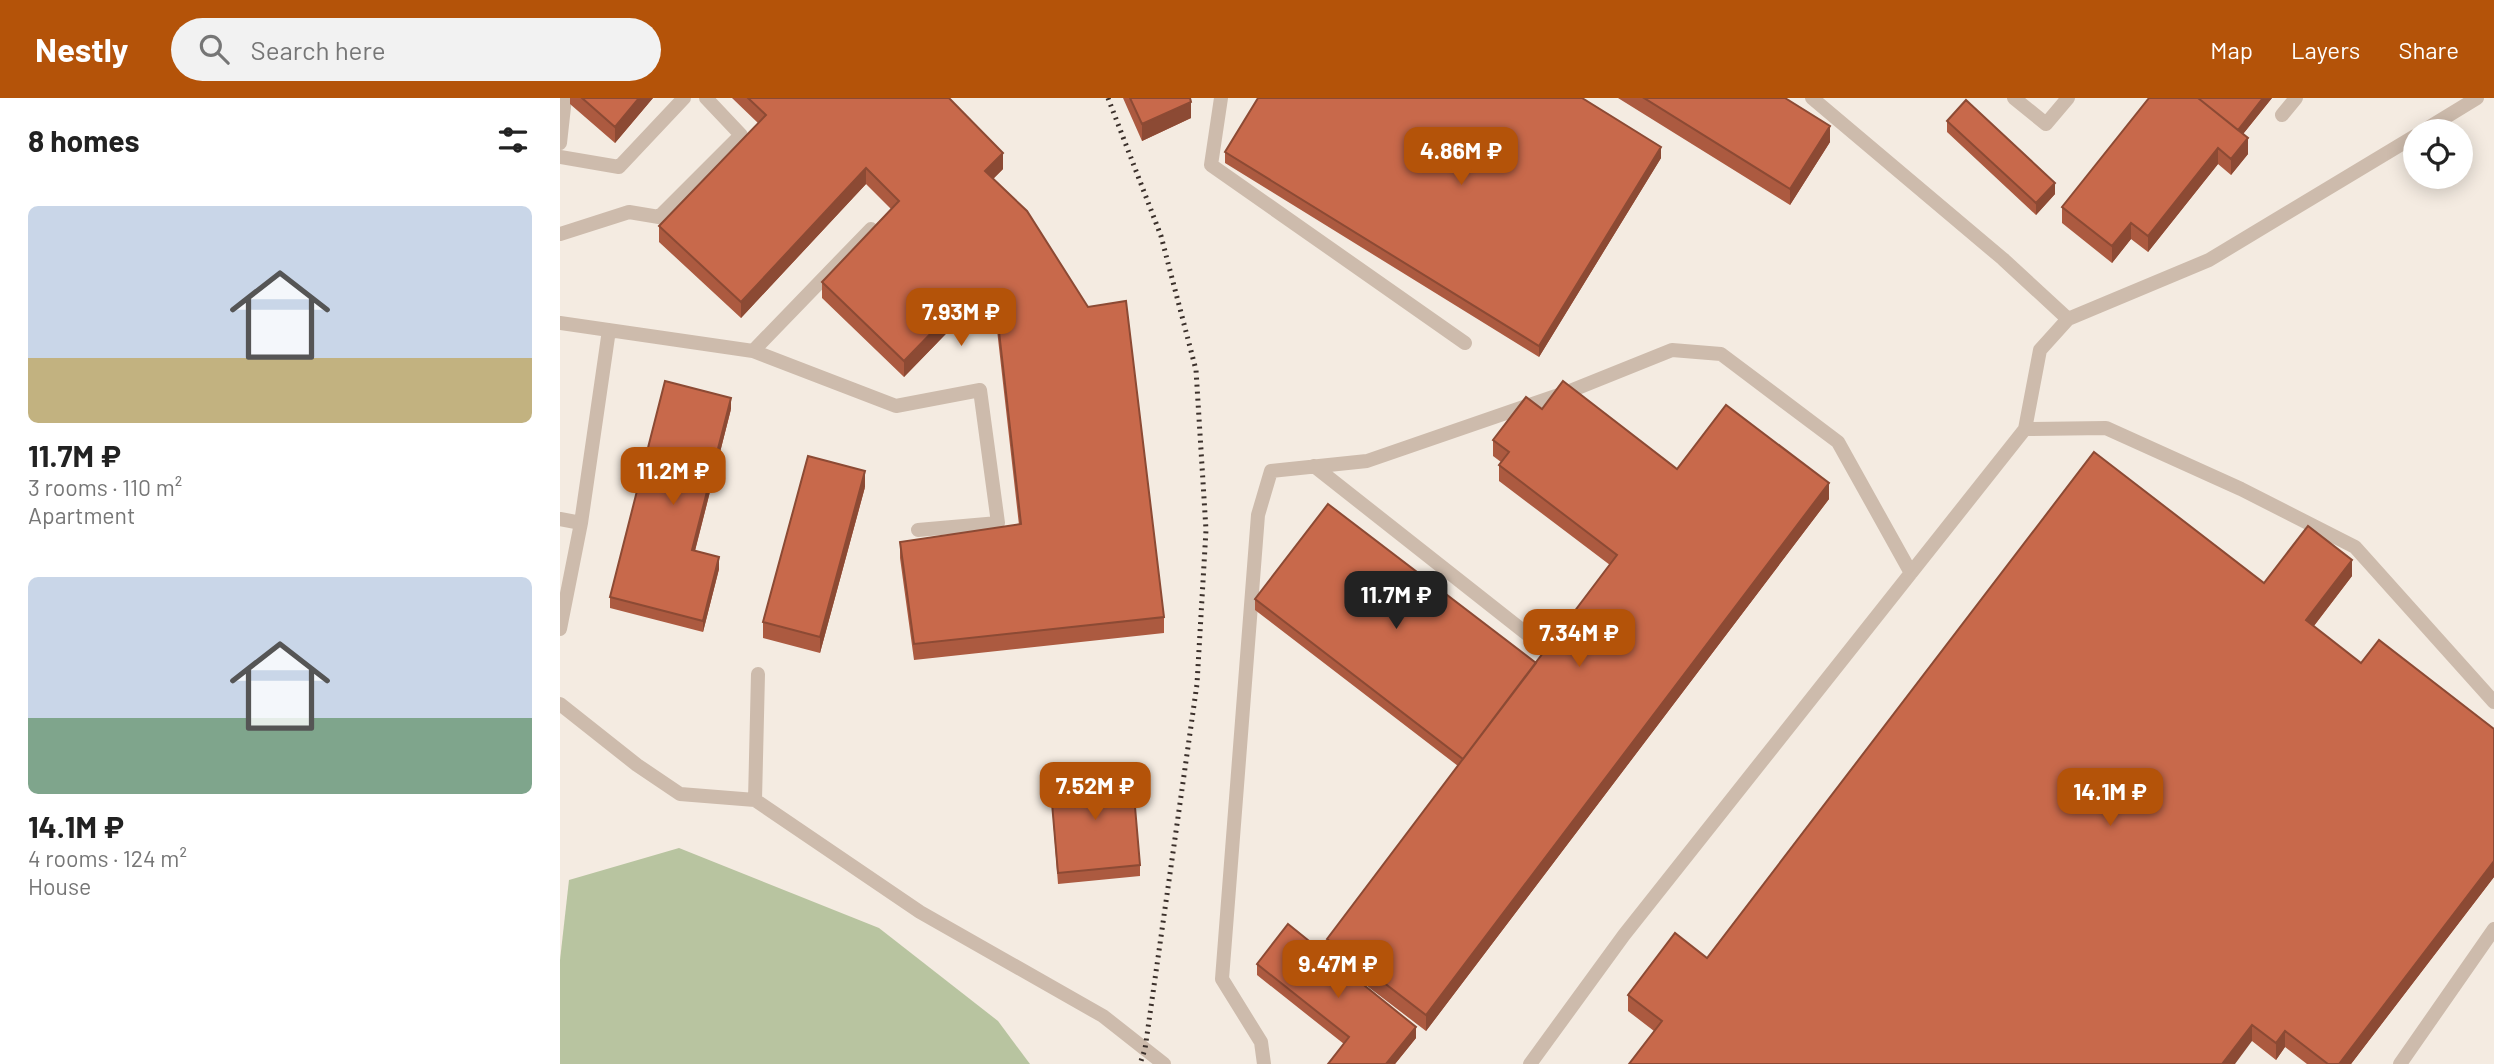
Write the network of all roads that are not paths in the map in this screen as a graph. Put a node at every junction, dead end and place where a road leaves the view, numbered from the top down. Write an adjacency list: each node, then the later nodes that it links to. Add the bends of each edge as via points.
1 (565, 98): 12 (lane)
2 (684, 98): 14 (lane, via 619,167)
3 (706, 98): 16 (lane, via 741,135 659,217 629,212)
4 (1221, 98): 20 (lane, via 1211,165)
5 (1812, 98): 17 (lane)
6 (2014, 98): 7 (lane, via 2046,124)
7 (2068, 98)
8 (2296, 98): 10 (lane)
9 (2477, 98): 11 (lane)
10 (2282, 115)
11 (2443, 119)
12 (560, 143)
13 (2403, 143): 17 (lane, via 2209,260)
14 (560, 157)
15 (870, 229): 21 (lane)
16 (560, 234)
17 (2068, 319): 22 (lane, via 2040,350)
18 (560, 323): 19 (lane)
19 (609, 330): 21 (lane); 25 (lane)
20 (1465, 343)
21 (753, 351): 26 (lane, via 896,405 980,390 998,523)
22 (2025, 429): 27 (lane); 31 (lane, via 2106,428 2355,547)
23 (1314, 466): 27 (lane, via 1367,461 1570,391 1672,350 1721,354 1838,442); 29 (lane); 36 (lane, via 1270,471 1258,515 1222,979 1261,1042)
24 (560, 519): 25 (lane)
25 (581, 523): 28 (lane)
26 (918, 530)
27 (1911, 573): 37 (lane, via 1624,935)
28 (560, 629)
29 (1527, 634)
30 (758, 674): 33 (lane)
31 (2494, 702)
32 (560, 704): 33 (lane, via 680,794)
33 (755, 800): 35 (lane, via 920,912 1103,1016)
34 (2494, 929): 38 (lane)
35 (1164, 1064)
36 (1264, 1064)
37 (1530, 1064)
38 (2400, 1064)

